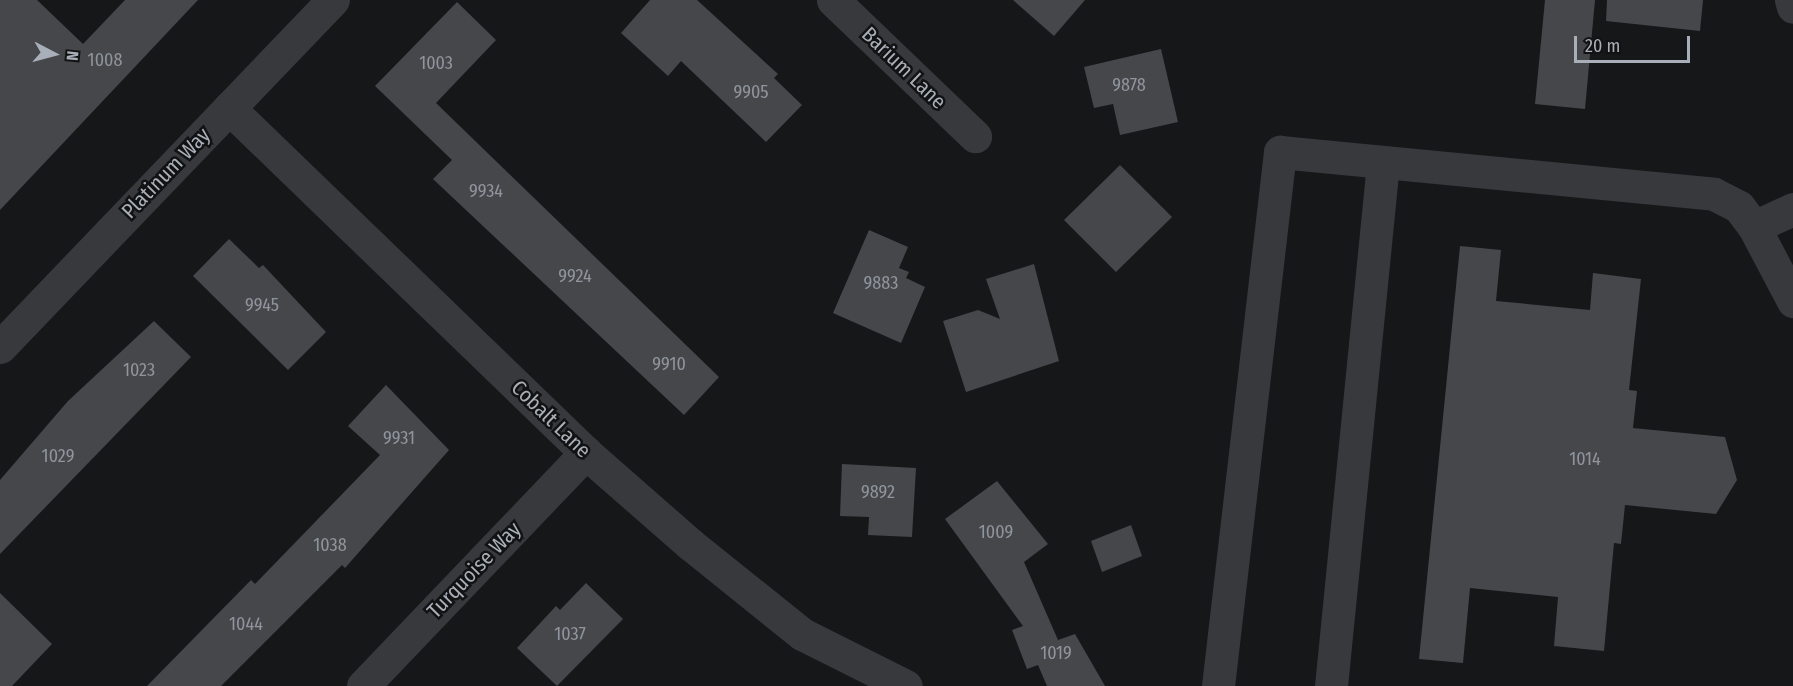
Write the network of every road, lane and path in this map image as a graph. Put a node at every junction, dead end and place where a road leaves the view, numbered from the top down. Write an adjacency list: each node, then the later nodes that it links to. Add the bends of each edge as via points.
1 (333, 0): 5 (street, Platinum Way)
2 (833, 0): 6 (street, Barium Lane)
3 (1791, 0): 4 (street)
4 (1793, 8)
5 (229, 108): 11 (street, Platinum Way); 12 (street, Cobalt Lane)
6 (975, 136)
7 (1383, 163): 9 (street, via 1714,194 1739,207); 15 (street, via 1280,152); 16 (street)
8 (1793, 209): 9 (street)
9 (1754, 227): 10 (street)
10 (1793, 301)
11 (0, 347)
12 (586, 453): 13 (street, Turquoise Way); 14 (street, Cobalt Lane, via 802,634)
13 (363, 686)
14 (906, 686)
15 (1218, 686)
16 (1331, 686)

